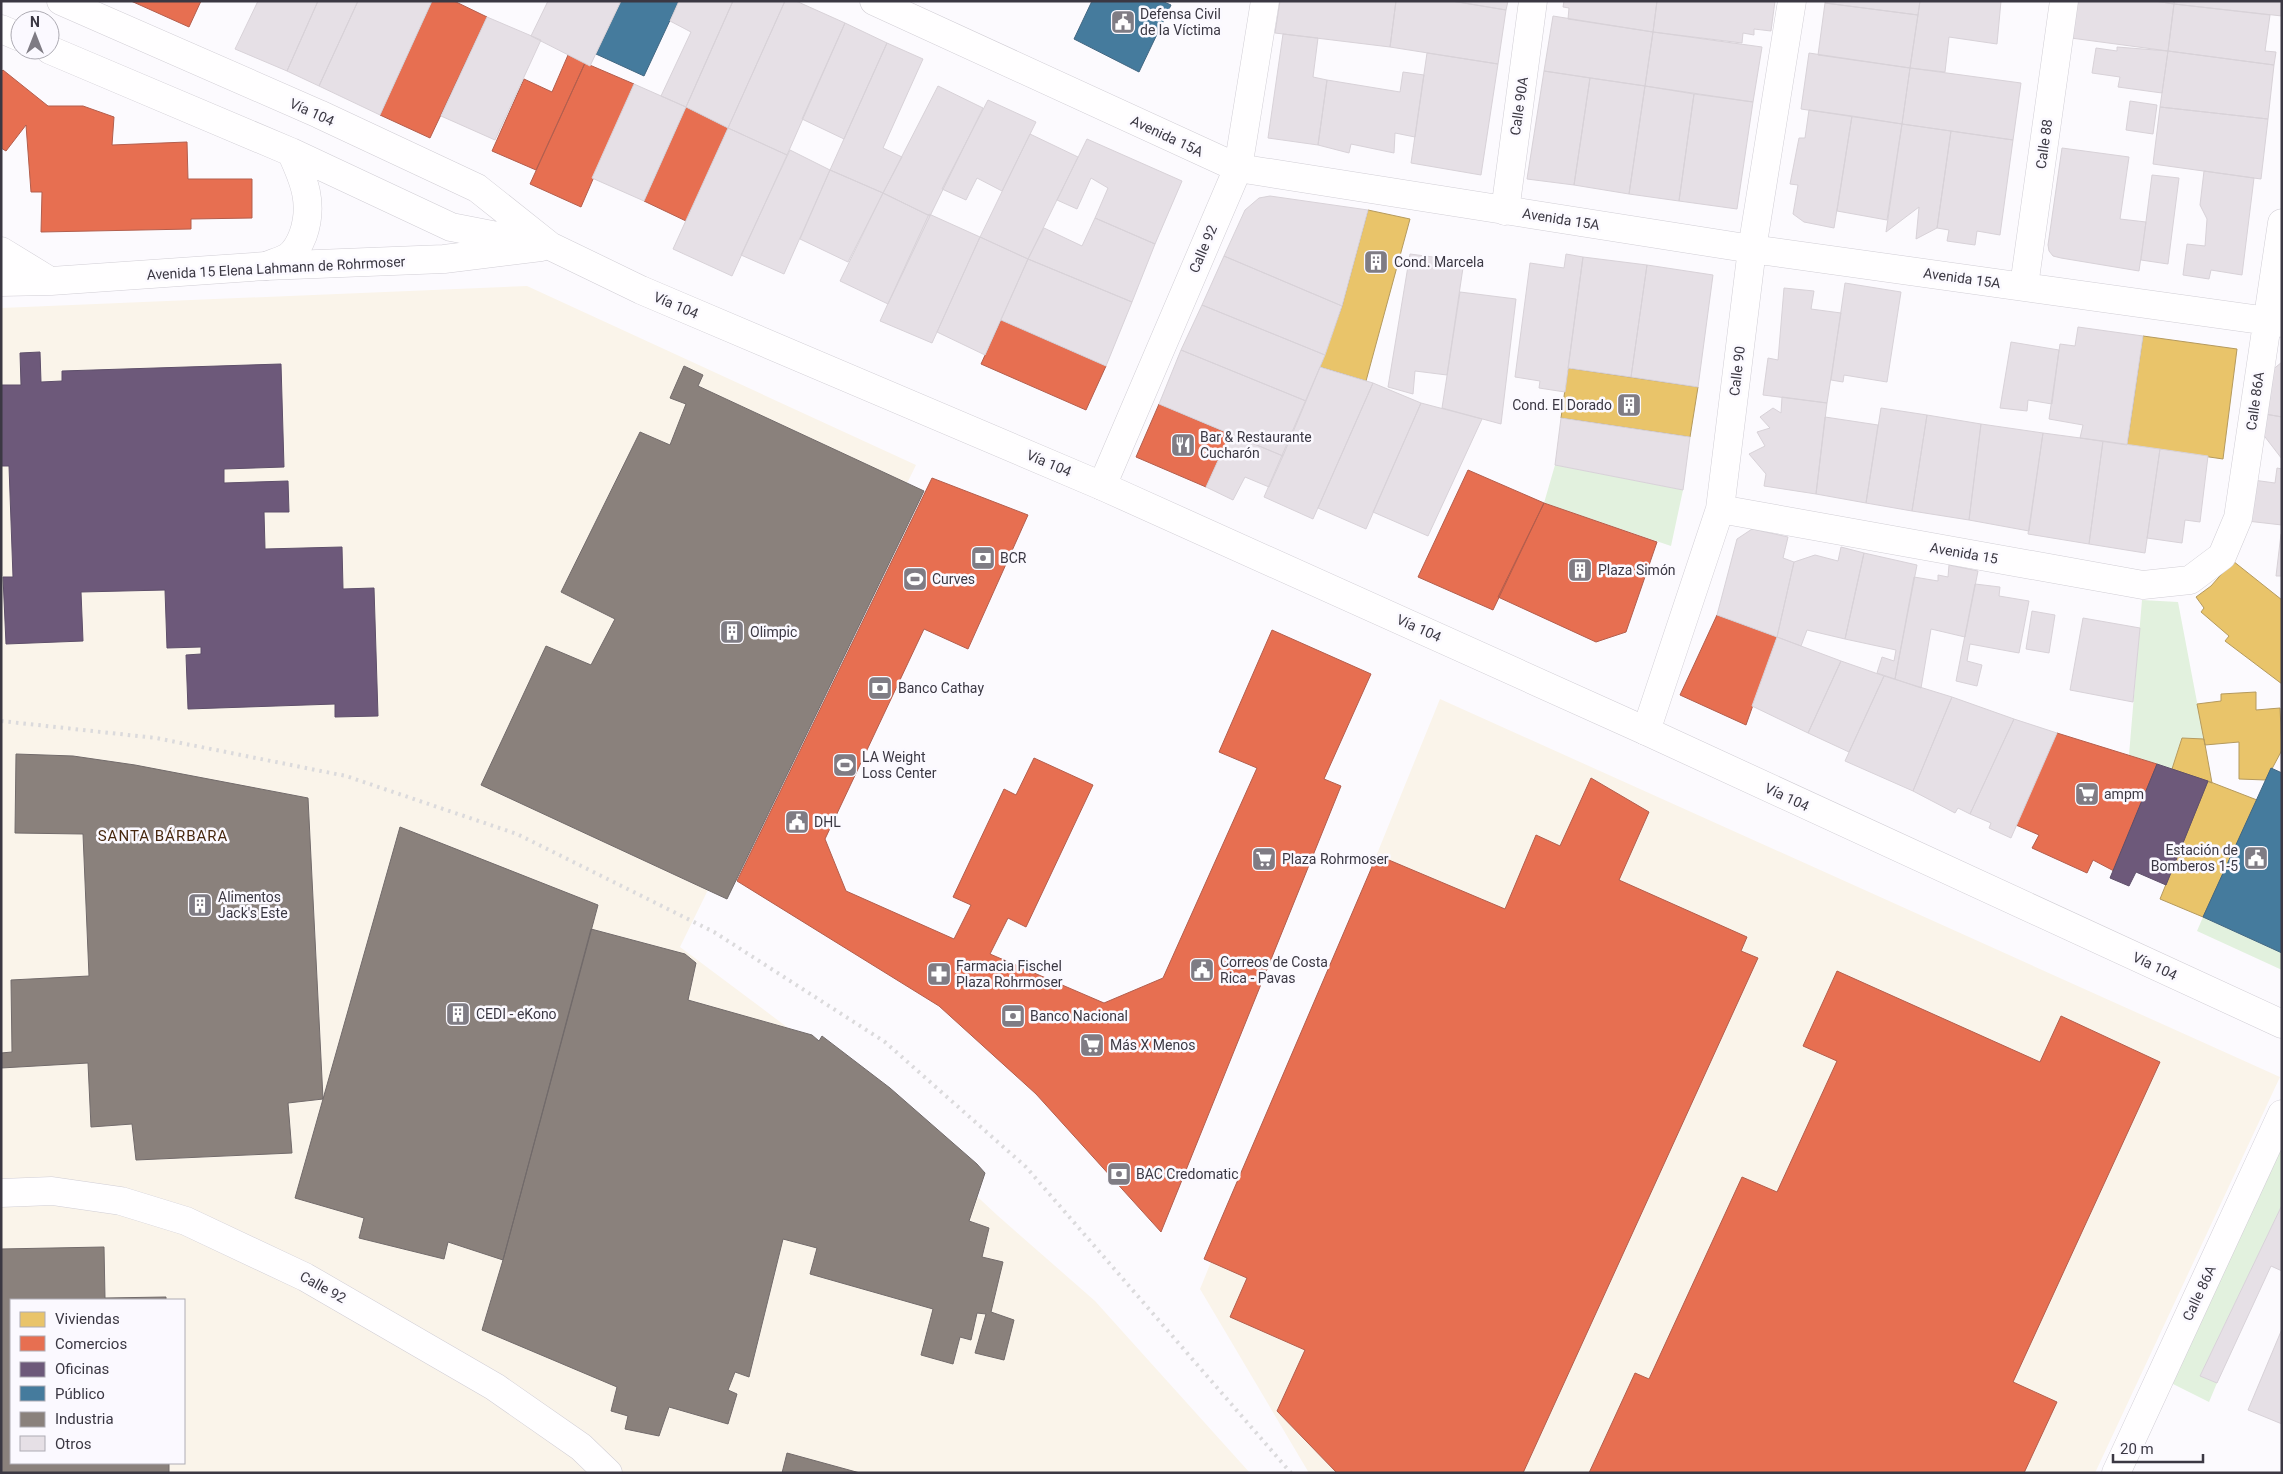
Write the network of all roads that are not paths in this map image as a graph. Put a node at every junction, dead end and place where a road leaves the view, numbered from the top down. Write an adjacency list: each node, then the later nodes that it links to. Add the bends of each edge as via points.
1 (61, 1): 12 (street, Vía 104, via 319,114 477,188)
2 (874, 1): 9 (street, Avenida 15A)
3 (1265, 1): 9 (street, Calle 92)
4 (1533, 1): 10 (street, Calle 90A)
5 (1792, 1): 13 (street, Calle 90)
6 (2064, 1): 18 (street, Calle 88)
7 (60, 54): 8 (street, Vía 104)
8 (291, 152): 12 (street, Vía 104, via 451,227); 15 (street, via 303,177 308,197 308,220 300,243 289,256)
9 (1238, 168): 10 (street, Avenida 15A); 20 (street, Calle 92)
10 (1505, 211): 13 (street, Avenida 15A)
11 (2282, 223): 19 (street, Calle 86A)
12 (550, 246): 15 (street, Avenida 15 Elena Lahmann de Rohrmoser, via 444,260); 20 (street, Vía 104, via 641,290)
13 (1752, 249): 18 (street, Avenida 15A); 21 (street, Calle 90)
14 (1, 251): 16 (street)
15 (266, 266): 16 (street, Avenida 15 Elena Lahmann de Rohrmoser)
16 (51, 281): 17 (street, Avenida 15 Elena Lahmann de Rohrmoser)
17 (1, 282)
18 (2024, 286): 19 (street, Avenida 15A)
19 (2274, 322): 22 (street, Calle 86A, via 2238,518 2222,556)
20 (1102, 486): 23 (street, Vía 104)
21 (1720, 509): 22 (street, Avenida 15, via 2143,585 2190,580); 23 (street, Calle 90)
22 (2206, 569)
23 (1646, 731): 24 (street, Vía 104)
24 (2282, 1024)
25 (2282, 1114): 28 (street, Calle 86A)
26 (1, 1193): 27 (street, Calle 92, via 52,1191 121,1200 186,1221 305,1276 496,1387 581,1447)
27 (608, 1473)
28 (2116, 1473)

